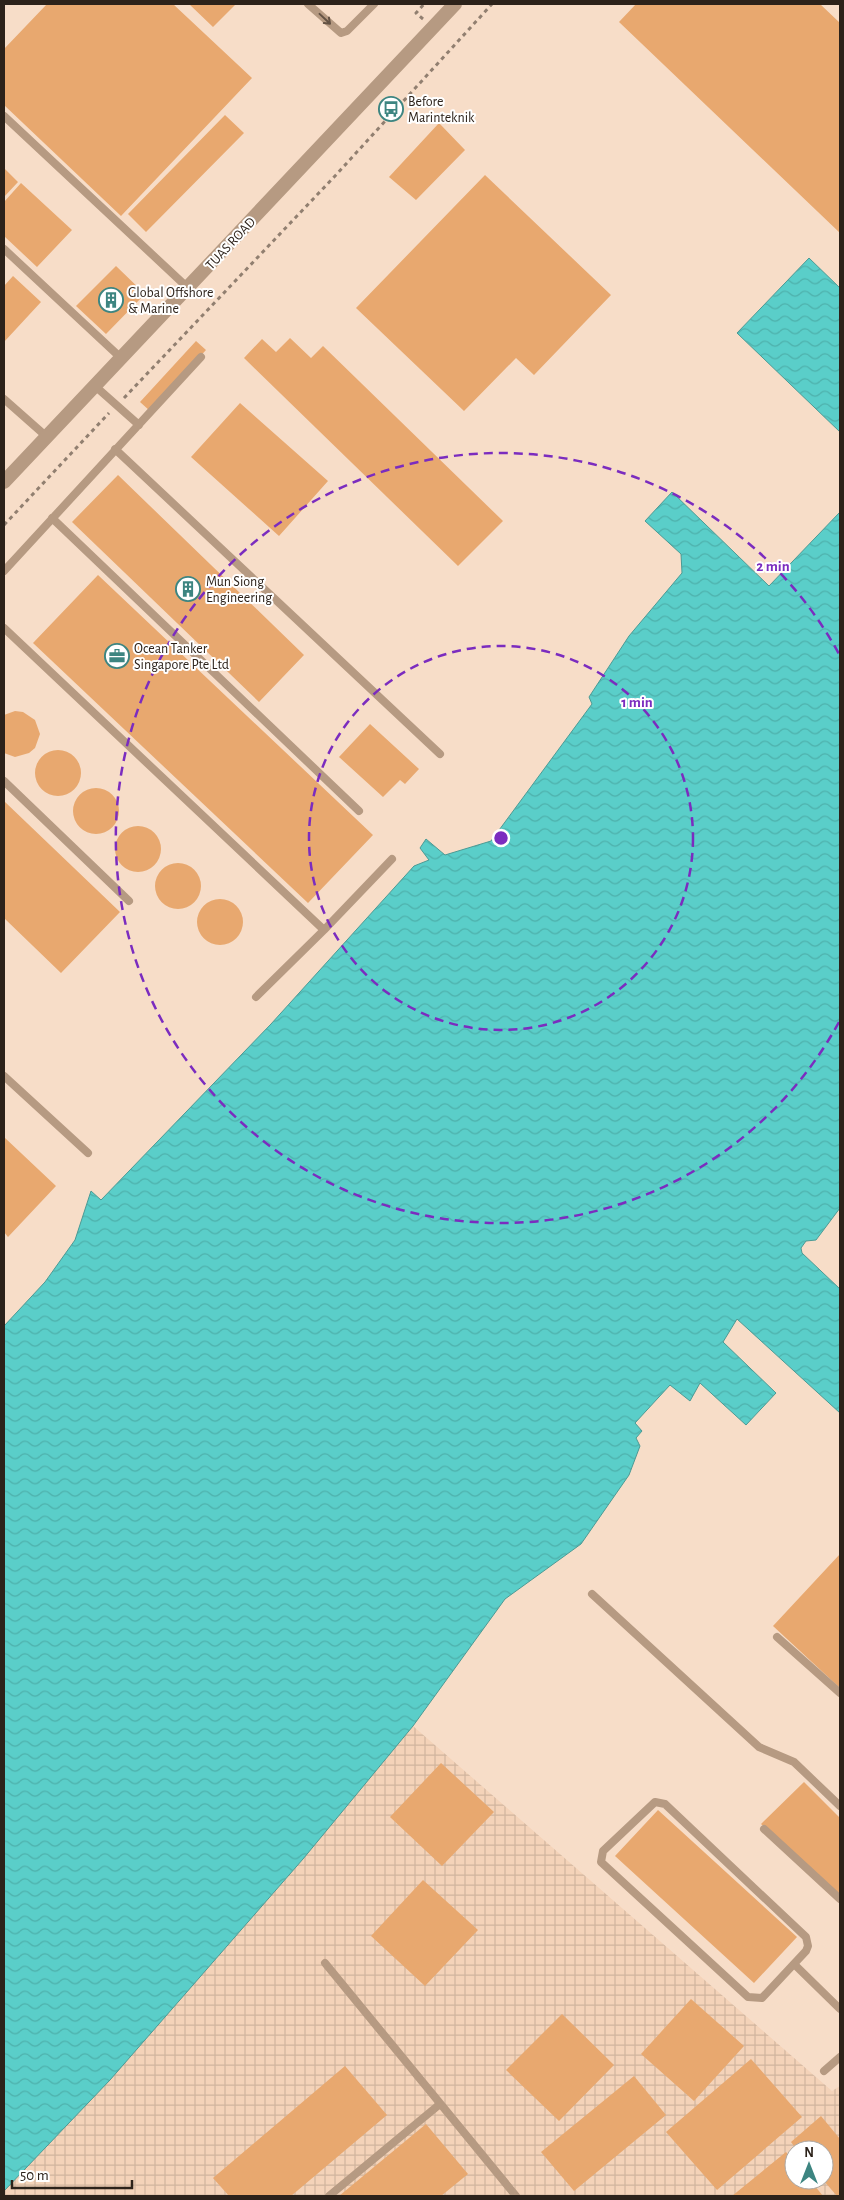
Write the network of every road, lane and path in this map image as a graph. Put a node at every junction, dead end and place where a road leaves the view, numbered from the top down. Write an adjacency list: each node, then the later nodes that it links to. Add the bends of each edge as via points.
1 (308, 4): 2 (lane, one-way to 2, via 341,33)
2 (374, 4)
3 (455, 4): 7 (street, TUAS ROAD)
4 (492, 4): 12 (path, via 335,176)
5 (4, 116): 7 (lane)
6 (4, 249): 9 (lane)
7 (188, 288): 9 (street, TUAS ROAD)
8 (201, 357): 13 (lane)
9 (121, 358): 10 (street, TUAS ROAD)
10 (96, 386): 12 (lane); 14 (street, TUAS ROAD)
11 (4, 400): 14 (lane)
12 (117, 405): 13 (lane); 18 (path)
13 (138, 425): 15 (lane)
14 (47, 437): 16 (street, TUAS ROAD)
15 (115, 449): 17 (lane); 21 (lane)
16 (4, 482)
17 (52, 518): 19 (lane); 23 (lane)
18 (4, 525)
19 (4, 571)
20 (4, 628): 26 (lane)
21 (440, 754)
22 (4, 781): 25 (lane)
23 (359, 811)
24 (392, 859): 26 (lane)
25 (129, 900)
26 (324, 930): 27 (lane)
27 (256, 997)
28 (4, 1076): 29 (lane)
29 (88, 1153)
30 (592, 1594): 33 (lane, via 759,1747 794,1762)
31 (777, 1637): 32 (lane)
32 (840, 1693)
33 (840, 1806)
34 (764, 1829): 35 (lane)
35 (840, 1899)
36 (325, 1963): 41 (lane)
37 (794, 1964): 37 (lane, via 806,1951 806,1937 665,1804 651,1803 602,1851 600,1859 604,1865 748,1997 762,1998); 38 (lane)
38 (840, 2009)
39 (840, 2057): 40 (lane)
40 (824, 2071)
41 (440, 2104): 42 (lane); 43 (lane)
42 (329, 2196)
43 (516, 2196)

